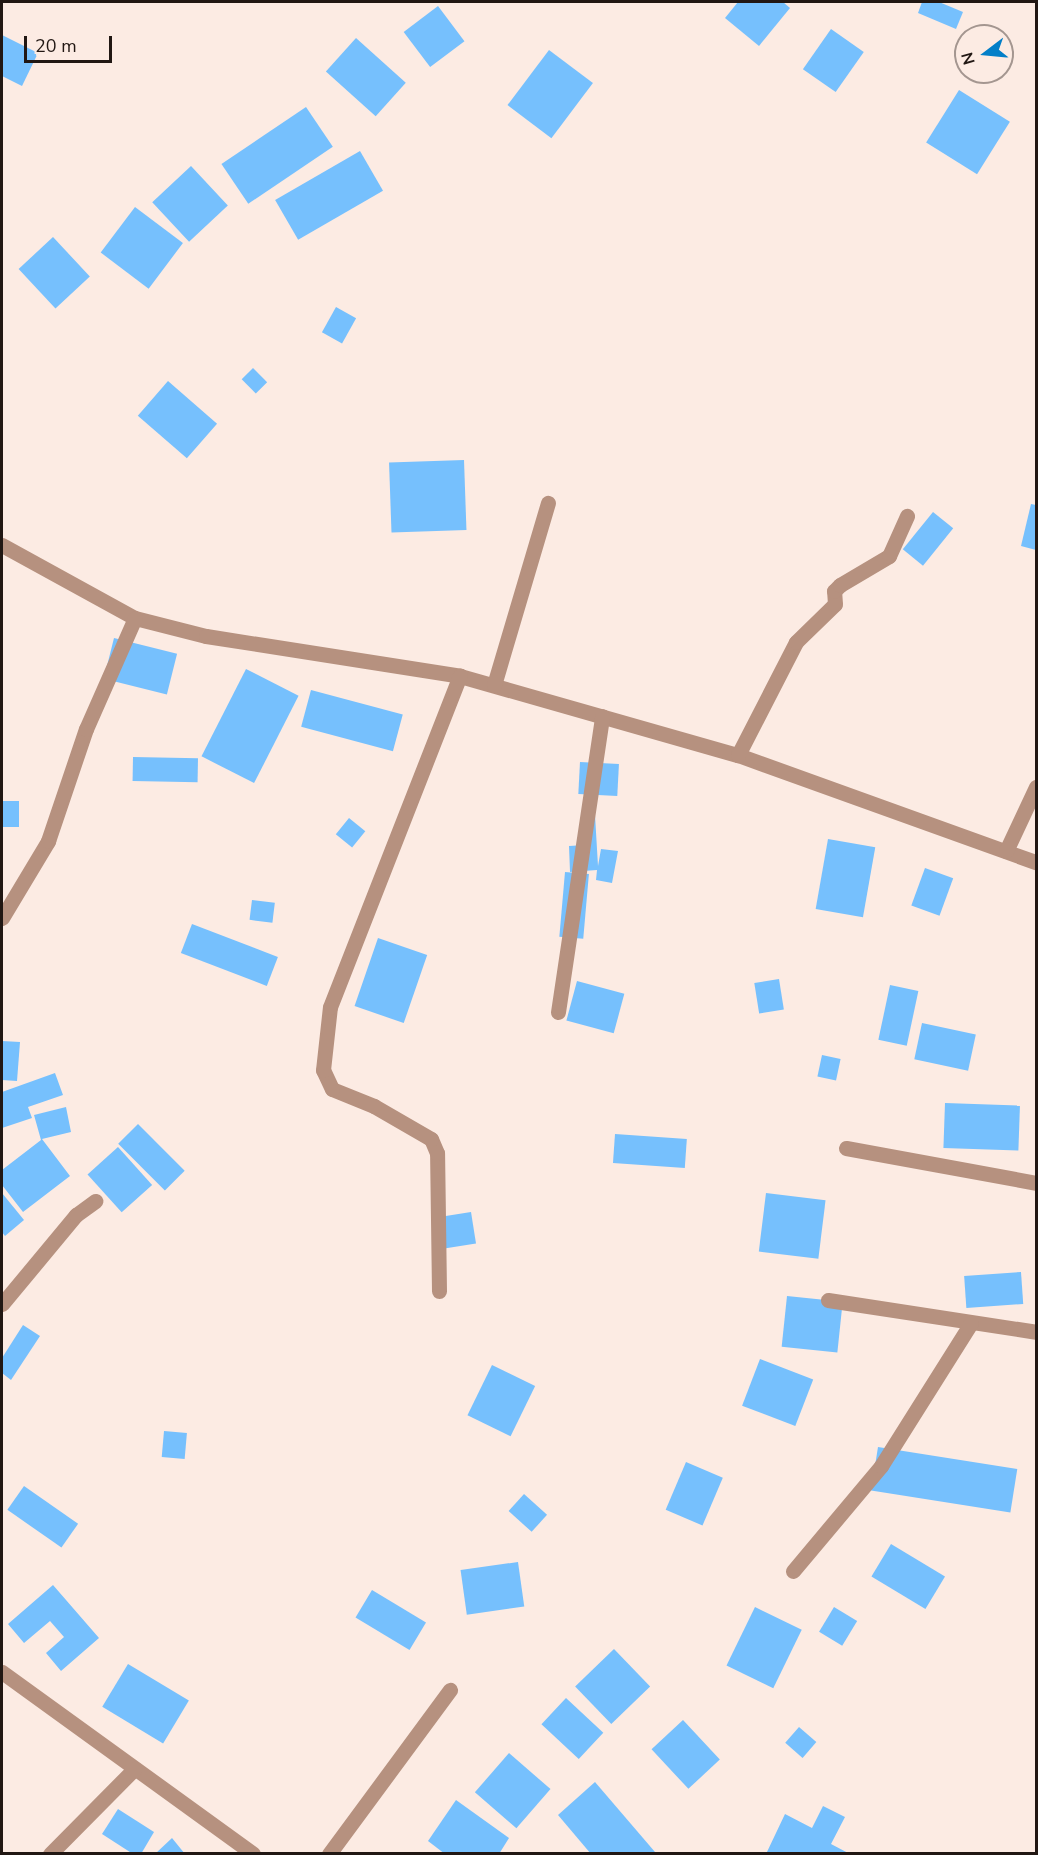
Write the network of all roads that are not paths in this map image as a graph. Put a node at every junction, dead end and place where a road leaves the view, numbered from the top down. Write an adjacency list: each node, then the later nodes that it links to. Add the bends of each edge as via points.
1 (548, 503): 6 (street)
2 (907, 516): 8 (street, via 889,556 840,585 834,591 835,604 796,642)
3 (2, 545): 4 (street)
4 (135, 618): 5 (street, via 206,636); 12 (street, via 86,729 48,841)
5 (460, 676): 6 (street); 17 (street, via 330,1007 323,1070 332,1089 374,1106 430,1139 437,1154)
6 (494, 685): 7 (street)
7 (602, 716): 8 (street); 13 (street)
8 (738, 755): 10 (street)
9 (1036, 787): 10 (street)
10 (1006, 851): 11 (street)
11 (1036, 862)
12 (2, 918)
13 (558, 1012)
14 (846, 1148): 15 (street)
15 (1036, 1183)
16 (95, 1201): 19 (street, via 76,1215)
17 (439, 1291)
18 (828, 1300): 20 (street)
19 (2, 1304)
20 (971, 1323): 21 (street); 22 (street, via 881,1466)
21 (1036, 1332)
22 (792, 1571)
23 (2, 1672): 25 (street)
24 (450, 1690): 28 (street)
25 (134, 1769): 26 (street); 27 (street)
26 (50, 1854)
27 (253, 1854)
28 (329, 1854)

